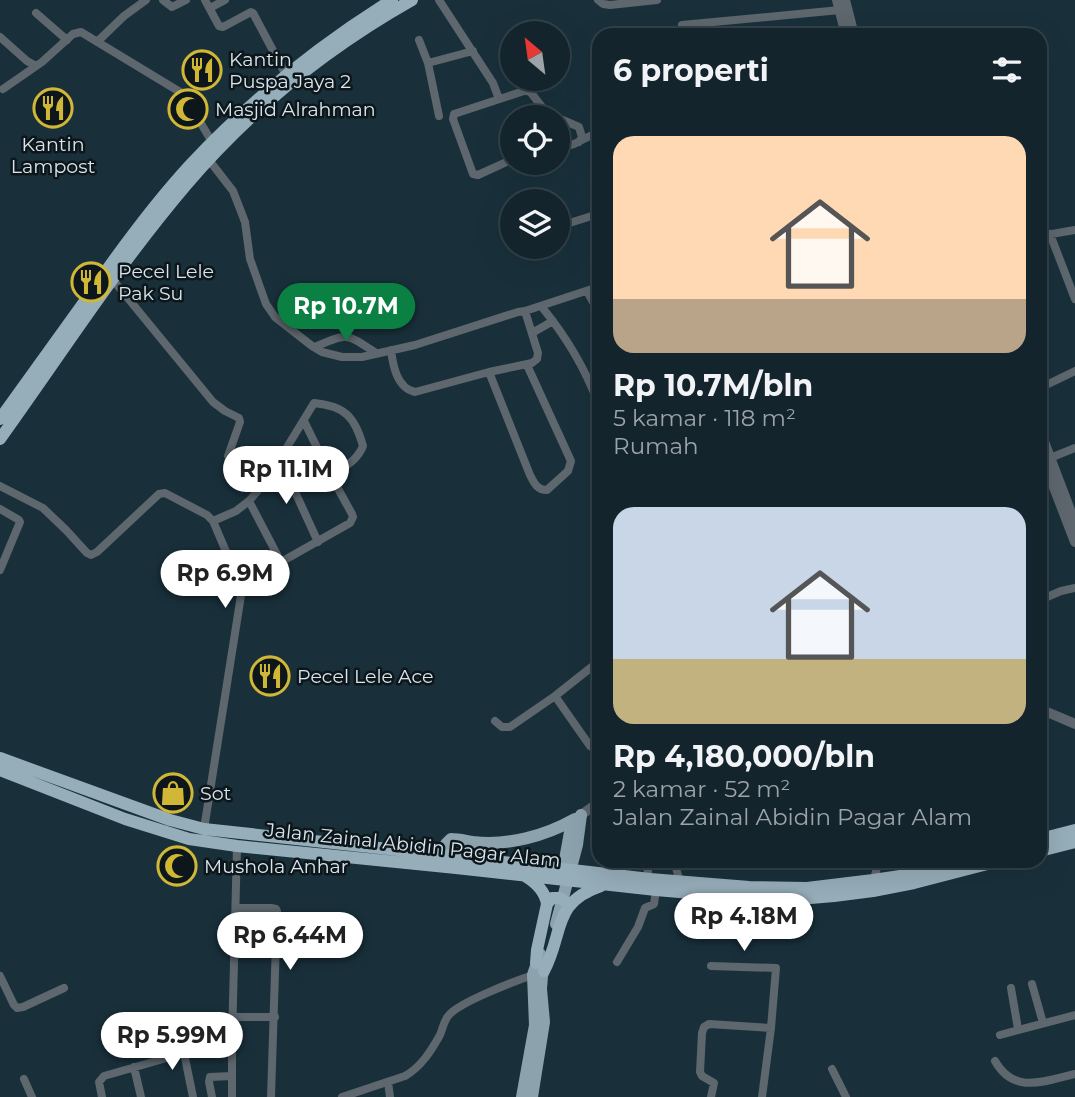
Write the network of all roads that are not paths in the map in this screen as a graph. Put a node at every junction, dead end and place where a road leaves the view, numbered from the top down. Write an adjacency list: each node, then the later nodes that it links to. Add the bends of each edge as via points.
1 (146, 0): 19 (street)
2 (163, 0): 3 (street, via 172,7)
3 (186, 0)
4 (205, 0): 12 (street)
5 (225, 0): 12 (street)
6 (392, 0): 23 (highway)
7 (412, 0): 33 (highway, via 373,22 292,82)
8 (439, 0): 20 (street)
9 (598, 0): 10 (street, via 610,5)
10 (657, 0)
11 (841, 3): 14 (street); 15 (street)
12 (210, 8): 23 (street, via 217,25 223,27 253,13)
13 (36, 13): 17 (street)
14 (682, 28)
15 (846, 28)
16 (0, 37): 22 (street)
17 (66, 40): 19 (street, via 81,32); 22 (street)
18 (419, 40): 21 (street)
19 (97, 42): 30 (street, via 180,92)
20 (472, 51): 21 (street); 25 (street)
21 (428, 63): 27 (street)
22 (36, 66): 24 (street)
23 (286, 75): 30 (highway)
24 (4, 89)
25 (499, 99): 26 (street, via 527,90); 34 (street, via 458,112 453,118 475,174)
26 (540, 105)
27 (439, 116)
28 (570, 123): 31 (street, via 579,127)
29 (592, 135): 31 (street)
30 (212, 142): 48 (highway, via 147,216)
31 (579, 142): 32 (street)
32 (570, 145)
33 (209, 160): 40 (highway); 51 (street, via 233,191 266,304 275,317)
34 (500, 165)
35 (592, 216): 36 (street)
36 (570, 223)
37 (1075, 230): 38 (street)
38 (1050, 234): 39 (street); 43 (street)
39 (1047, 235)
40 (113, 279): 48 (highway); 64 (street, via 212,402 239,418)
41 (592, 289): 42 (street)
42 (587, 291): 44 (street); 45 (street)
43 (1075, 299)
44 (592, 300)
45 (541, 306): 46 (street); 47 (street)
46 (526, 311): 49 (street); 52 (street)
47 (553, 321): 49 (street); 58 (street, via 577,356)
48 (71, 330): 50 (highway)
49 (532, 332): 54 (street, via 538,353)
50 (58, 347): 59 (highway); 61 (highway)
51 (315, 348): 53 (street, via 342,357); 53 (street, via 346,336)
52 (391, 350): 53 (street); 56 (street, via 397,375 408,391)
53 (376, 353)
54 (527, 365): 56 (street); 56 (street, via 571,461 568,471 547,490 537,487 530,475)
55 (1075, 371): 57 (street)
56 (489, 372)
57 (1047, 385)
58 (592, 390)
59 (0, 419)
60 (304, 421): 65 (street); 68 (street); 68 (street, via 314,403 339,408 360,434 363,446 359,455)
61 (0, 439)
62 (1075, 448): 66 (street)
63 (1047, 450): 66 (street)
64 (228, 456)
65 (280, 458): 70 (street); 75 (street)
66 (1050, 458): 71 (street)
67 (1047, 467): 71 (street)
68 (331, 476): 75 (street, via 353,517)
69 (0, 486): 73 (street, via 43,508 92,555 159,494 204,512)
70 (249, 501): 73 (street); 77 (street)
71 (1063, 501): 74 (street); 76 (street)
72 (0, 509): 78 (street, via 20,522)
73 (213, 522): 92 (street, via 242,589)
74 (1075, 523)
75 (318, 542): 77 (street)
76 (1075, 542)
77 (281, 562): 79 (street)
78 (0, 569)
79 (286, 573)
80 (1075, 588): 81 (street)
81 (1047, 597)
82 (592, 667): 83 (street)
83 (555, 696): 85 (street, via 510,727); 87 (street)
84 (1047, 712): 86 (street)
85 (495, 721)
86 (1075, 724)
87 (590, 746)
88 (0, 758): 92 (highway, Jalan Zainal Abidin Pagar Alam)
89 (0, 770): 96 (highway, Jalan Zainal Abidin Pagar Alam, via 160,831)
90 (592, 807): 91 (street)
91 (577, 818): 98 (main road, via 522,840 451,839); 114 (main road)
92 (204, 830): 98 (highway, Jalan Zainal Abidin Pagar Alam)
93 (1075, 830): 94 (highway)
94 (1047, 837)
95 (1075, 842): 97 (highway)
96 (237, 846): 104 (highway, Jalan Zainal Abidin Pagar Alam); 111 (street)
97 (1047, 849)
98 (444, 855): 107 (highway, Jalan Zainal Abidin Pagar Alam)
99 (647, 868): 107 (street)
100 (676, 868): 105 (street)
101 (877, 868): 108 (street)
102 (932, 868): 108 (highway, Jalan Zainal Abidin Pagar Alam)
103 (972, 868): 108 (highway, Jalan Zainal Abidin Pagar Alam, via 914,883)
104 (523, 875): 106 (highway, Jalan Zainal Abidin Pagar Alam); 109 (highway, via 540,887)
105 (680, 882): 107 (highway, Jalan Zainal Abidin Pagar Alam); 108 (highway, Jalan Zainal Abidin Pagar Alam, via 782,888)
106 (605, 885): 107 (highway, Jalan Zainal Abidin Pagar Alam); 110 (highway, via 582,894)
107 (653, 885): 108 (highway, Jalan Zainal Abidin Pagar Alam, via 782,899 834,896); 112 (street, via 653,905 645,908)
108 (873, 886)
109 (547, 904): 110 (highway, via 560,898); 114 (highway, via 537,950)
110 (568, 907): 114 (highway, via 551,958)
111 (236, 908): 120 (street); 121 (street, via 276,909)
112 (617, 962)
113 (711, 966): 123 (street, via 776,968)
114 (538, 970): 134 (street, via 455,1010 421,1063 409,1074); 144 (main road); 145 (main road, via 544,1022)
115 (0, 976): 117 (street, via 17,1008)
116 (1032, 984): 122 (street)
117 (64, 988)
118 (1010, 988): 124 (street)
119 (1075, 1015): 122 (street)
120 (233, 1017): 121 (street); 126 (street)
121 (275, 1017): 141 (street)
122 (1043, 1023): 124 (street)
123 (771, 1028): 146 (street, via 704,1027 700,1072 714,1083); 147 (street)
124 (1018, 1029): 125 (street)
125 (1000, 1035)
126 (233, 1046): 127 (street); 132 (street)
127 (184, 1054): 129 (street); 138 (street)
128 (995, 1061): 131 (street, via 1001,1072 1023,1084)
129 (134, 1067): 136 (street, via 101,1078); 137 (street)
130 (832, 1069): 148 (street)
131 (1075, 1074)
132 (232, 1076): 139 (street, via 210,1077); 140 (street)
133 (24, 1079): 135 (street)
134 (388, 1082): 142 (street); 143 (street)
135 (32, 1097)
136 (102, 1097)
137 (141, 1097)
138 (193, 1097)
139 (212, 1097)
140 (232, 1097)
141 (271, 1097)
142 (342, 1097)
143 (390, 1097)
144 (523, 1097)
145 (532, 1097)
146 (711, 1097)
147 (762, 1097)
148 (846, 1097)

